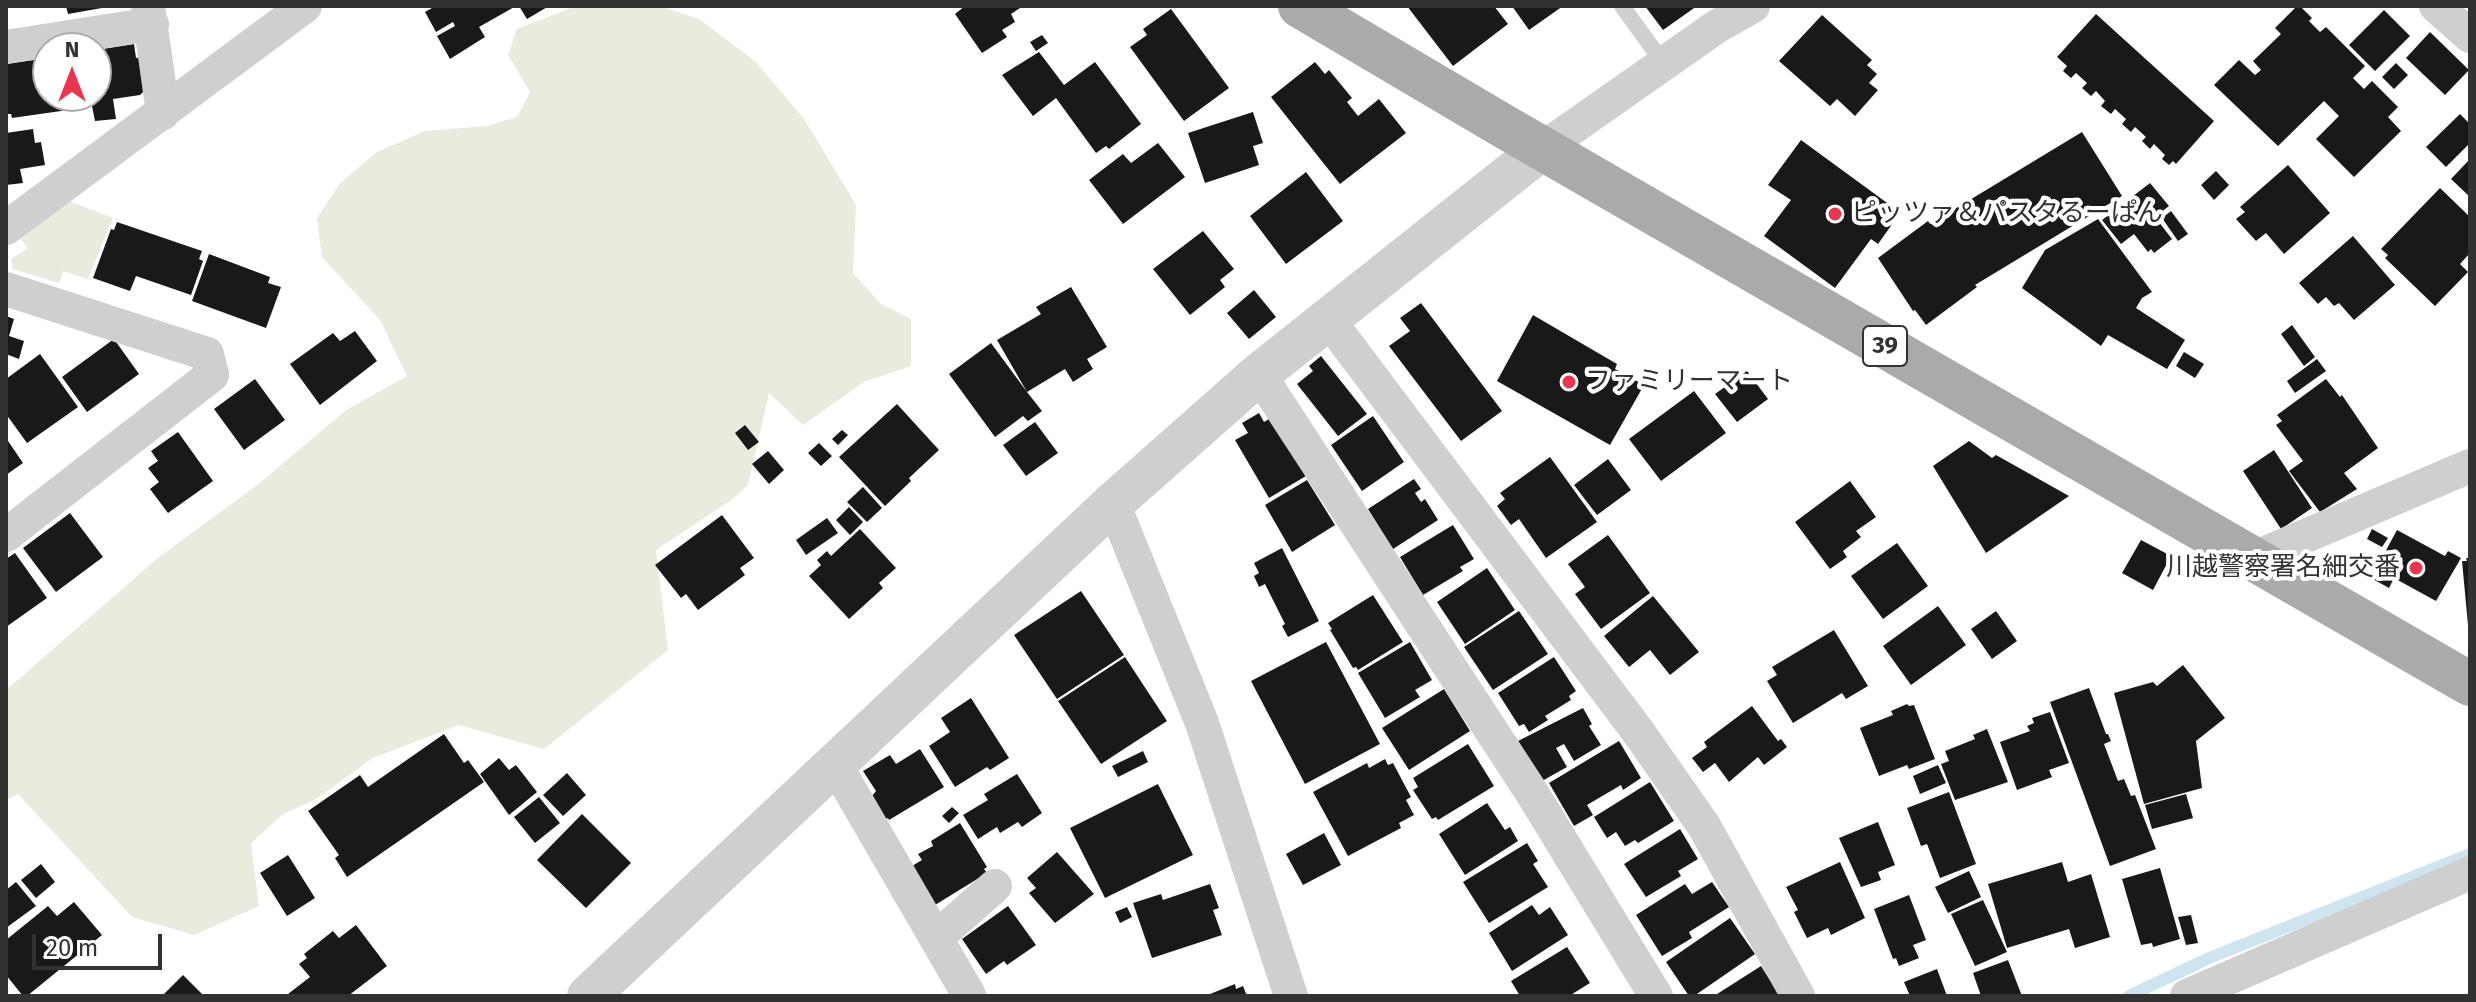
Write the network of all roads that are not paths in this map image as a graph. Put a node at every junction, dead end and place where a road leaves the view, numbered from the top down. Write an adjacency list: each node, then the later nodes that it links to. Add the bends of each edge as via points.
1 (305, 6): 10 (street)
2 (1300, 6): 11 (main road, 39)
3 (1622, 6): 9 (lane)
4 (1753, 6): 9 (street)
5 (2436, 6): 7 (street)
6 (150, 15): 8 (street); 10 (street)
7 (2470, 36)
8 (6, 47)
9 (1664, 64): 11 (street)
10 (163, 113): 12 (street)
11 (1542, 149): 14 (street); 19 (main road, 39)
12 (6, 228)
13 (6, 289): 18 (street, via 207,354 212,375)
14 (1328, 319): 15 (street); 29 (street, via 1696,814)
15 (1259, 374): 17 (street); 28 (street, via 1532,793)
16 (2470, 466): 19 (street)
17 (1113, 503): 21 (street); 27 (street, via 1202,723)
18 (6, 535)
19 (2254, 558): 20 (main road, 39)
20 (2470, 684)
21 (835, 764): 24 (street); 26 (street)
22 (2470, 873): 30 (street)
23 (995, 886): 24 (street)
24 (936, 938): 25 (street)
25 (969, 995)
26 (588, 996)
27 (1291, 996)
28 (1656, 996)
29 (1798, 996)
30 (2187, 996)

